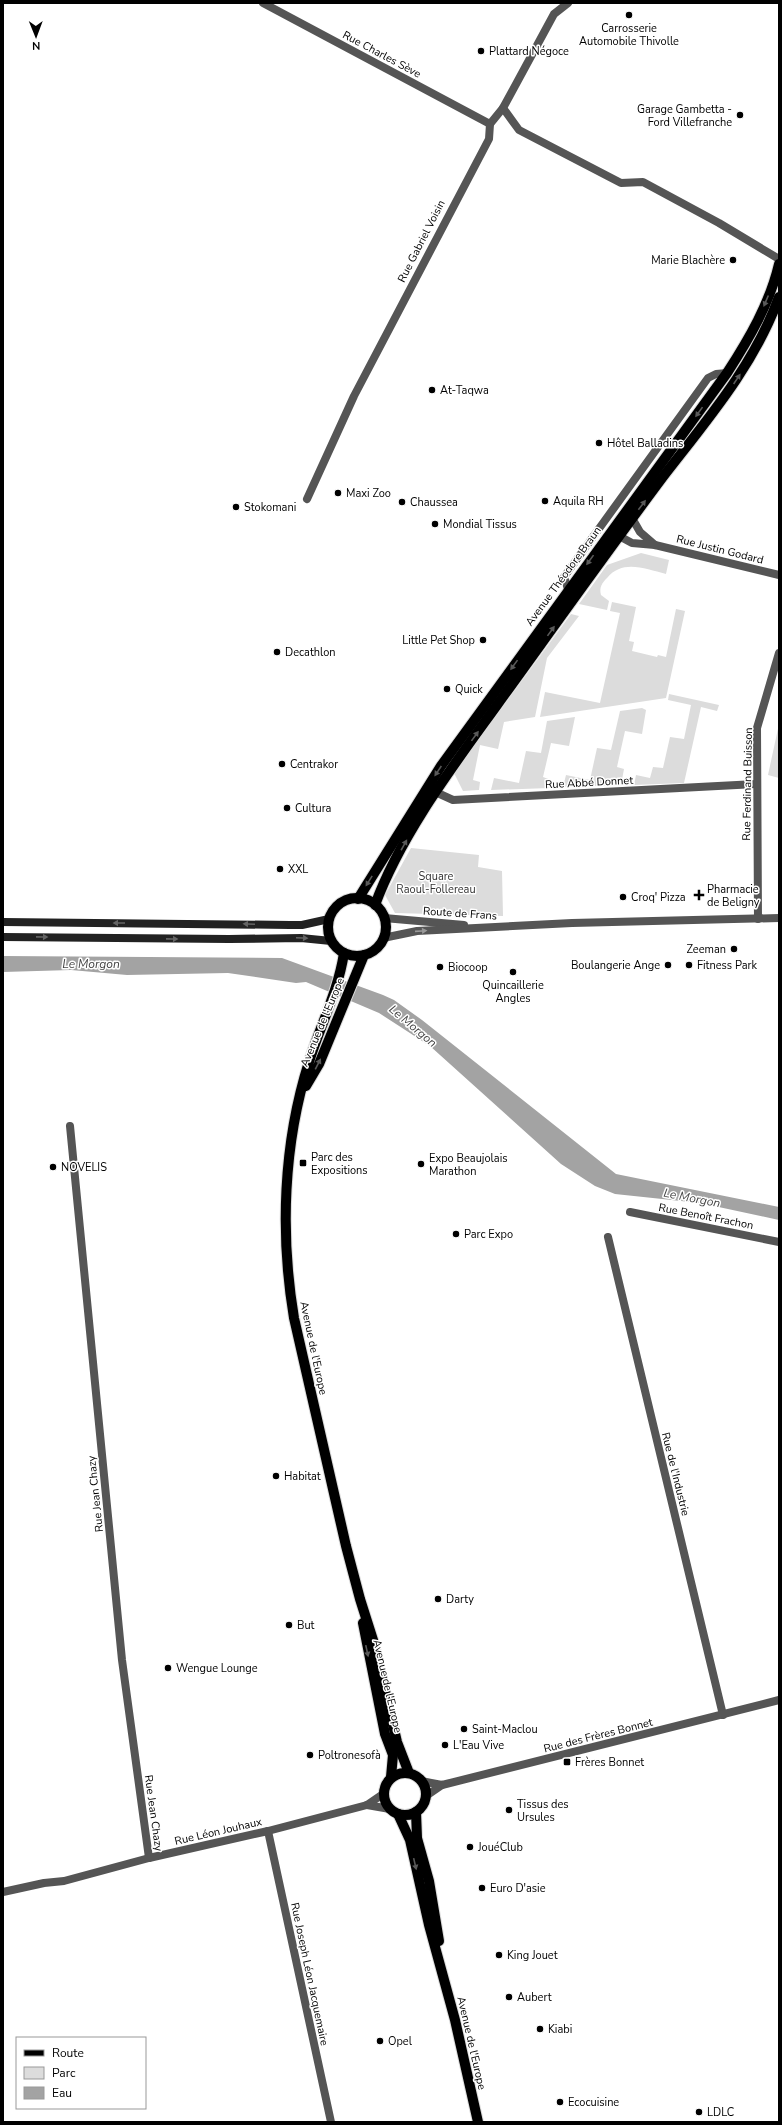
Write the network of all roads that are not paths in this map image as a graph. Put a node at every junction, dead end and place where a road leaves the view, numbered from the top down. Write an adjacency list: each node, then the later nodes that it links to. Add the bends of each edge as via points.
1 (263, 3): 4 (street, Rue Charles Sève)
2 (568, 3): 3 (street, Rue Gabriel Voisin, via 554,14)
3 (503, 108): 4 (street, Rue Gabriel Voisin); 5 (street, via 519,130 621,183 643,182)
4 (490, 124): 9 (street, Rue Gabriel Voisin, via 488,139 354,396)
5 (779, 259)
6 (779, 264): 8 (main road, Avenue Théodore Braun, one-way to 8, via 758,319 746,344)
7 (779, 297): 10 (main road, Avenue Théodore Braun, one-way to 7, via 737,380 759,345)
8 (727, 373): 11 (street, via 708,378); 12 (main road, Avenue Théodore Braun, one-way to 12)
9 (307, 499)
10 (632, 518): 12 (main road, Avenue Théodore Braun); 13 (street, Rue Justin Godard, via 640,532)
11 (603, 522): 12 (street, Rue Justin Godard); 15 (street, via 564,576)
12 (616, 532): 13 (street, Rue Justin Godard, via 632,543); 15 (main road, Avenue Théodore Braun, one-way to 15); 18 (main road, Avenue Théodore Braun, one-way to 12)
13 (655, 545): 14 (street, Rue Justin Godard)
14 (779, 575)
15 (568, 589): 18 (main road, Avenue Théodore Braun, one-way to 18)
16 (779, 653): 17 (street, Rue Ferdinand Buisson, via 757,728)
17 (756, 784): 18 (street, Rue Abbé Donnet, via 453,800); 23 (street, Rue Ferdinand Buisson)
18 (431, 790): 19 (main road, Avenue Théodore Braun, one-way to 19); 20 (main road, Avenue Théodore Braun, one-way to 18)
19 (358, 898): 20 (main road); 24 (main road, via 340,904)
20 (375, 905): 21 (main road)
21 (384, 918): 26 (street, Route de Frans); 28 (main road)
22 (779, 918): 23 (street)
23 (758, 919): 26 (street, via 572,923)
24 (329, 920): 25 (main road, one-way to 25, via 302,925); 29 (main road)
25 (3, 922)
26 (507, 928): 28 (street, Route de Frans, one-way to 26, via 417,931)
27 (3, 937): 29 (main road, one-way to 29, via 301,938)
28 (383, 938): 31 (main road, via 375,949)
29 (331, 941): 30 (main road)
30 (344, 953): 31 (main road); 32 (main road, Avenue de l'Europe, via 341,974 309,1062)
31 (364, 955): 32 (main road, Avenue de l'Europe, one-way to 31, via 319,1064)
32 (300, 1098): 37 (main road, Avenue de l'Europe, via 286,1190 288,1281 294,1318)
33 (70, 1126): 50 (street, Rue Jean Chazy, via 122,1660)
34 (630, 1212): 36 (street, Rue Benoît Frachon)
35 (608, 1237): 39 (street, Rue de l'Industrie)
36 (779, 1242)
37 (360, 1599): 40 (main road, Avenue de l'Europe, via 373,1640 397,1742); 41 (main road, Avenue de l'Europe, one-way to 41, via 365,1642 385,1734 393,1756)
38 (779, 1700): 39 (street, Rue des Frères Bonnet)
39 (722, 1715): 43 (street, Rue des Frères Bonnet)
40 (409, 1773): 41 (main road); 42 (main road)
41 (391, 1777): 44 (main road)
42 (421, 1781): 43 (street, Rue des Frères Bonnet); 45 (main road)
43 (442, 1785): 45 (street)
44 (383, 1794): 46 (street, Rue Léon Jouhaux); 47 (main road, via 386,1804)
45 (426, 1796): 48 (main road, via 421,1808)
46 (367, 1805): 47 (street, Rue Léon Jouhaux); 49 (street, Rue Léon Jouhaux)
47 (394, 1812): 48 (main road, via 407,1815); 52 (main road, Avenue de l'Europe, one-way to 52, via 410,1840 429,1925)
48 (416, 1812): 52 (main road, Avenue de l'Europe, via 417,1838 429,1881)
49 (268, 1831): 50 (street, Rue Léon Jouhaux); 53 (street, Rue Joseph Léon Jacquemaire)
50 (149, 1858): 51 (street, Rue Léon Jouhaux, via 78,1878)
51 (3, 1892)
52 (442, 1968): 54 (main road, Avenue de l'Europe)
53 (331, 2122)
54 (478, 2122)

